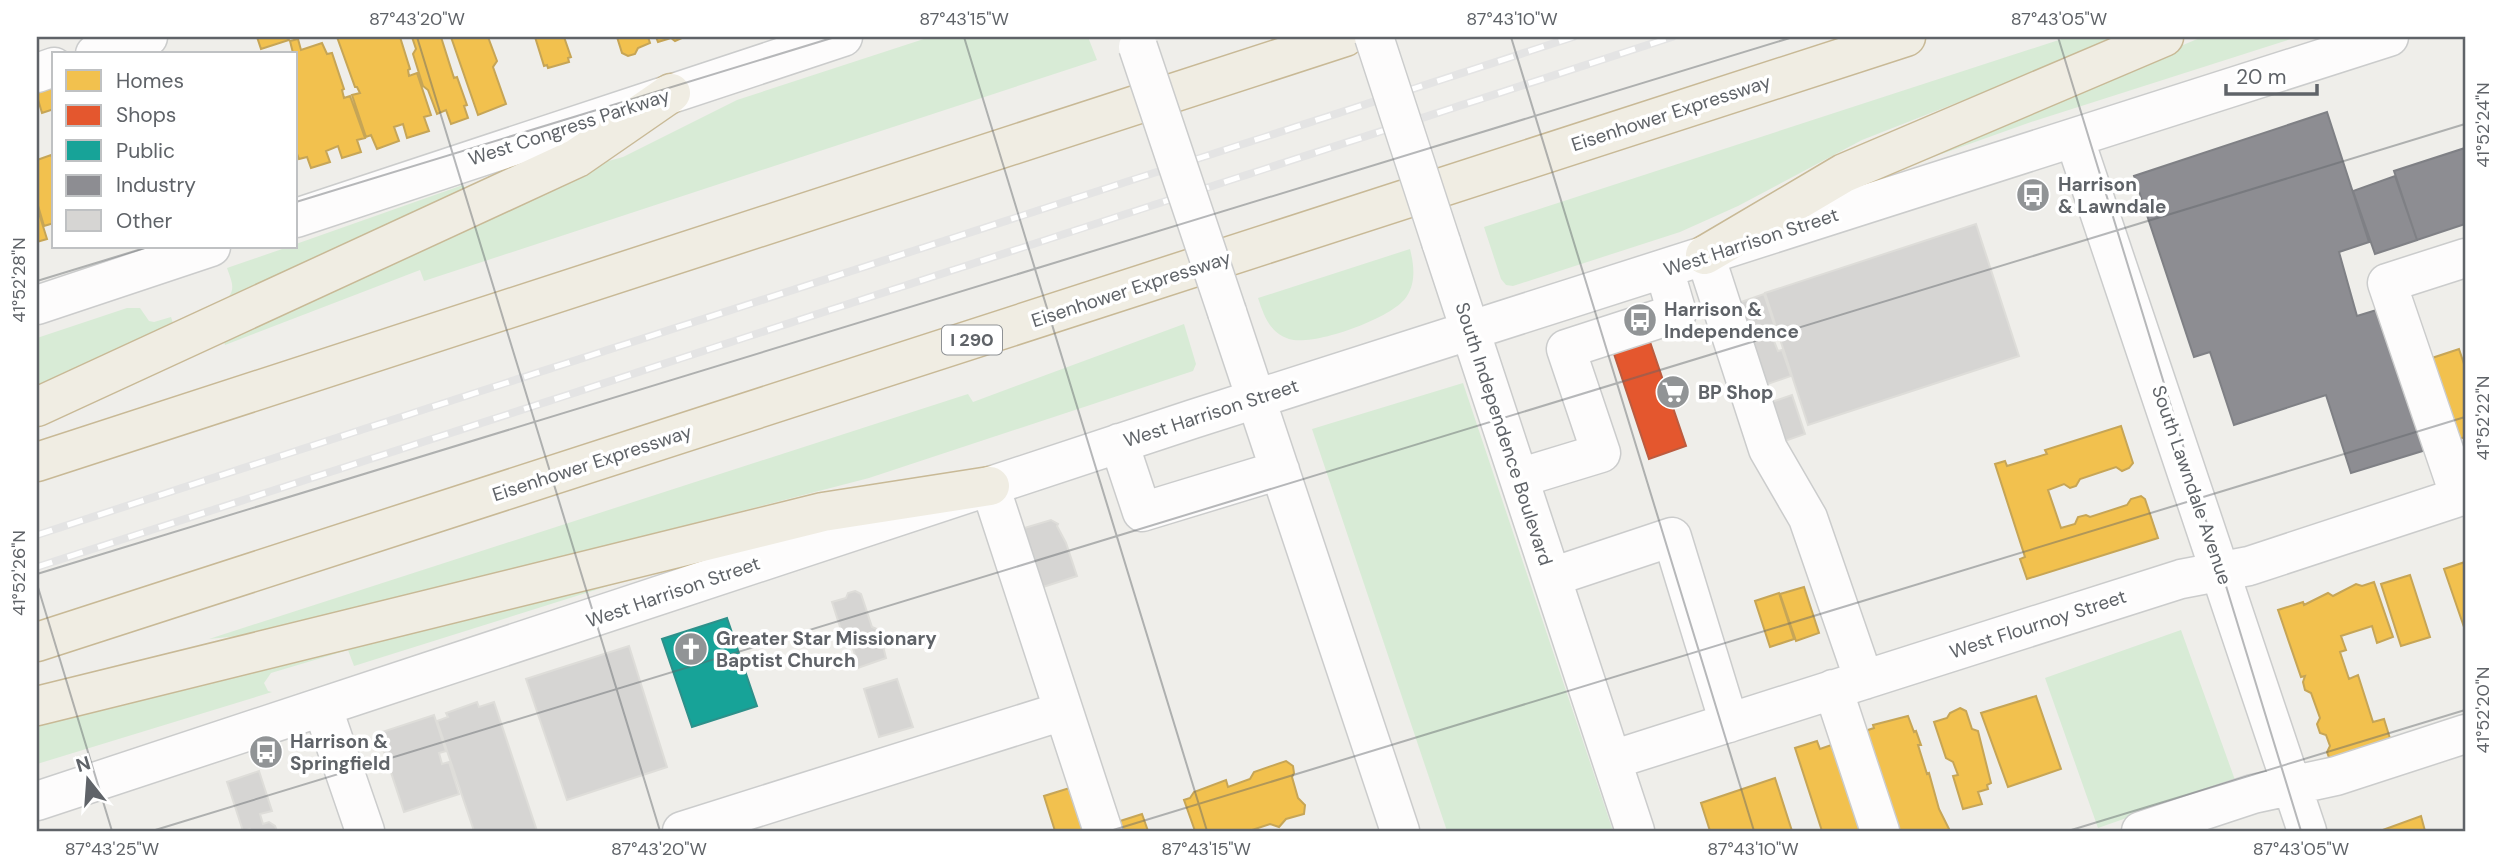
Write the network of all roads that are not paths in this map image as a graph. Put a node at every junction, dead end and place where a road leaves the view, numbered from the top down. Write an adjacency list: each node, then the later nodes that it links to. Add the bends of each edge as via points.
1 (148, 37): 10 (street)
2 (843, 37): 9 (street, West Congress Parkway)
3 (1345, 37): 23 (highway)
4 (1374, 37): 19 (street, South Independence Boulevard, bridge)
5 (1906, 37): 30 (highway, Eisenhower Expressway / I 290)
6 (2164, 37): 15 (highway, via 1844,173)
7 (2389, 37): 12 (street, West Harrison Street)
8 (1136, 42): 20 (street, bridge)
9 (780, 46): 11 (street, West Congress Parkway)
10 (103, 49)
11 (671, 93): 13 (street, West Congress Parkway); 21 (highway, via 577,158)
12 (2075, 140): 15 (street, West Harrison Street); 28 (street, South Lawndale Avenue)
13 (298, 217)
14 (186, 251): 18 (street)
15 (1705, 256): 17 (street, West Harrison Street); 31 (street, via 1768,449 1808,518)
16 (2465, 258): 27 (street, via 2387,283)
17 (1664, 269): 19 (street, West Harrison Street); 25 (street, via 1677,313 1566,349 1601,453)
18 (37, 305)
19 (1469, 331): 20 (street, West Harrison Street); 25 (street, South Independence Boulevard)
20 (1256, 398): 22 (street, West Harrison Street); 24 (street)
21 (37, 407)
22 (1119, 443): 24 (street, via 1142,512); 26 (street, West Harrison Street)
23 (37, 463)
24 (1280, 470): 43 (street)
25 (1519, 478): 29 (street, South Independence Boulevard)
26 (990, 486): 32 (highway, via 822,512); 33 (street, West Harrison Street); 34 (street)
27 (2463, 496): 28 (street, West Flournoy Street, via 2256,564)
28 (2220, 570): 31 (street, West Flournoy Street); 38 (street, South Lawndale Avenue)
29 (1552, 576): 35 (street, via 1672,537); 37 (street, South Independence Boulevard)
30 (37, 642)
31 (1848, 685): 35 (street, West Flournoy Street); 45 (street)
32 (37, 706)
33 (323, 709): 39 (street, West Harrison Street); 40 (street)
34 (1063, 711): 41 (street); 42 (street)
35 (1729, 723): 37 (street, West Flournoy Street)
36 (2465, 734): 38 (street)
37 (1612, 760): 44 (street, South Independence Boulevard)
38 (2292, 786): 46 (street); 47 (street, South Lawndale Avenue)
39 (37, 802)
40 (365, 831)
41 (682, 831)
42 (1103, 831)
43 (1400, 831)
44 (1636, 831)
45 (1880, 831)
46 (2141, 831)
47 (2308, 831)

